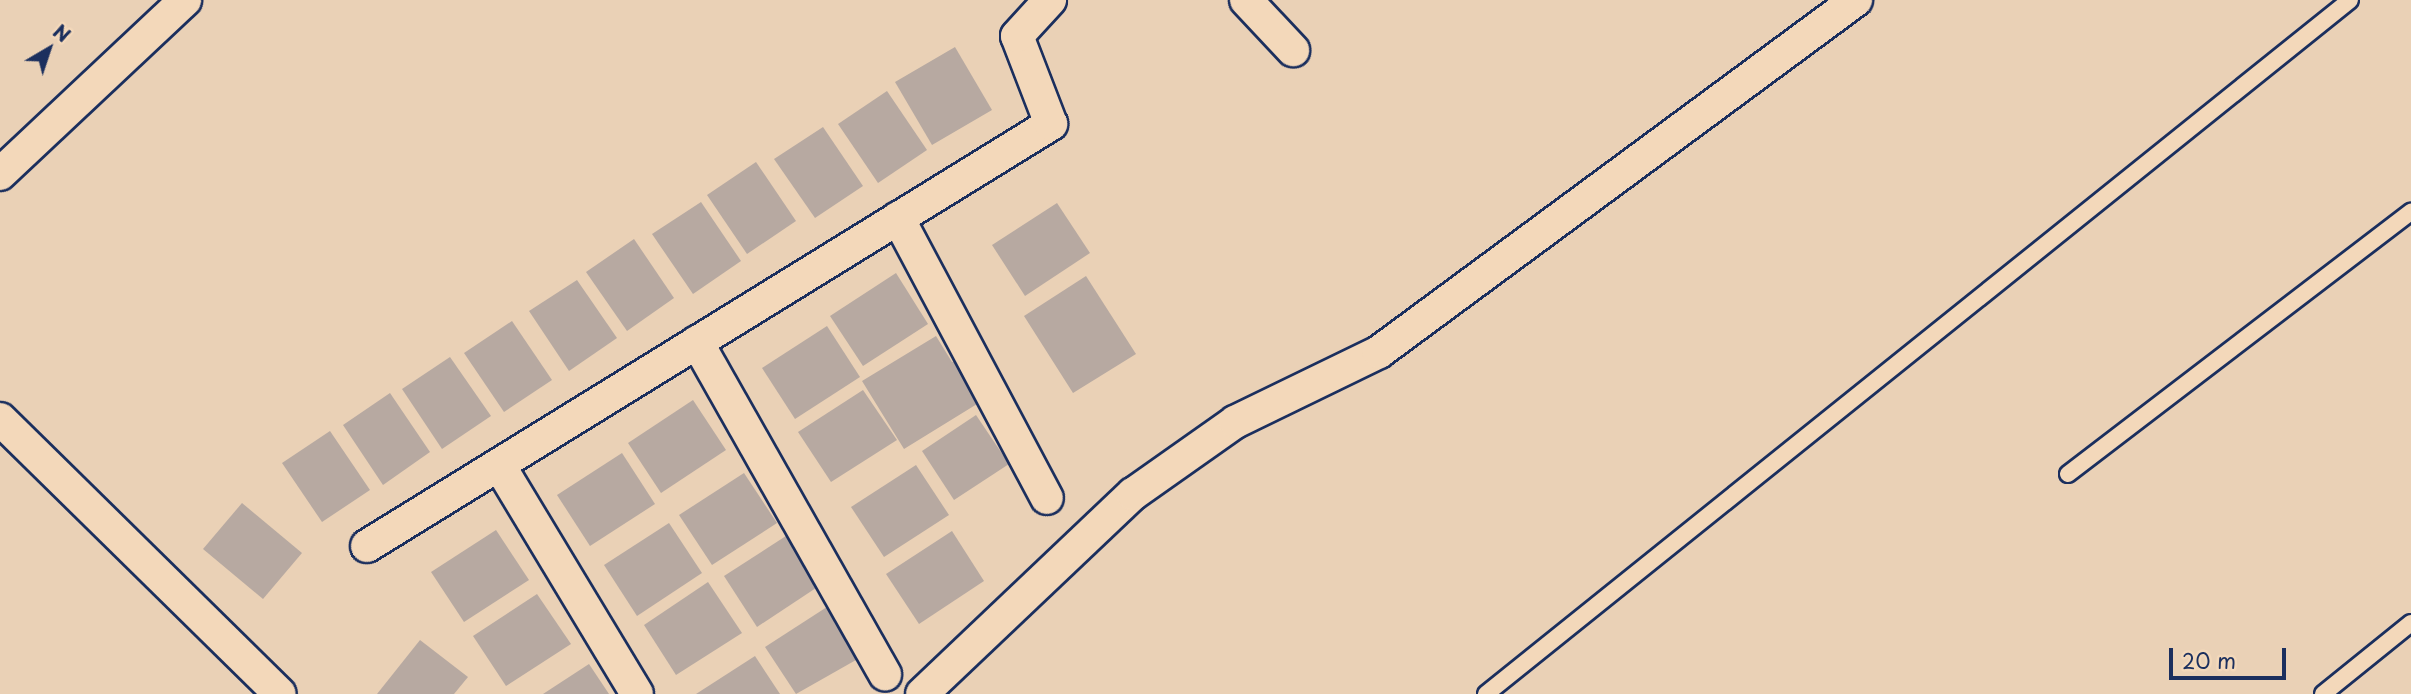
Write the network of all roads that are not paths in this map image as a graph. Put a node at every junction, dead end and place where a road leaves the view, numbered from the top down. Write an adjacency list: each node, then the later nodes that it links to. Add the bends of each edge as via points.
1 (185, 0): 7 (street)
2 (1050, 0): 9 (street, via 1017,36 1051,124)
3 (1246, 0): 6 (street)
4 (1856, 0): 20 (street, via 1378,352 1235,422 1133,494)
5 (2350, 0): 21 (lane)
6 (1293, 50)
7 (0, 174)
8 (2411, 212): 13 (lane)
9 (898, 218): 10 (street); 14 (street)
10 (697, 342): 12 (street); 17 (street)
11 (0, 419): 18 (street)
12 (499, 465): 15 (street); 19 (street)
13 (2068, 474)
14 (1047, 498)
15 (368, 546)
16 (2411, 623): 22 (lane)
17 (885, 674)
18 (280, 694)
19 (637, 694)
20 (922, 694)
21 (1486, 694)
22 (2323, 694)

